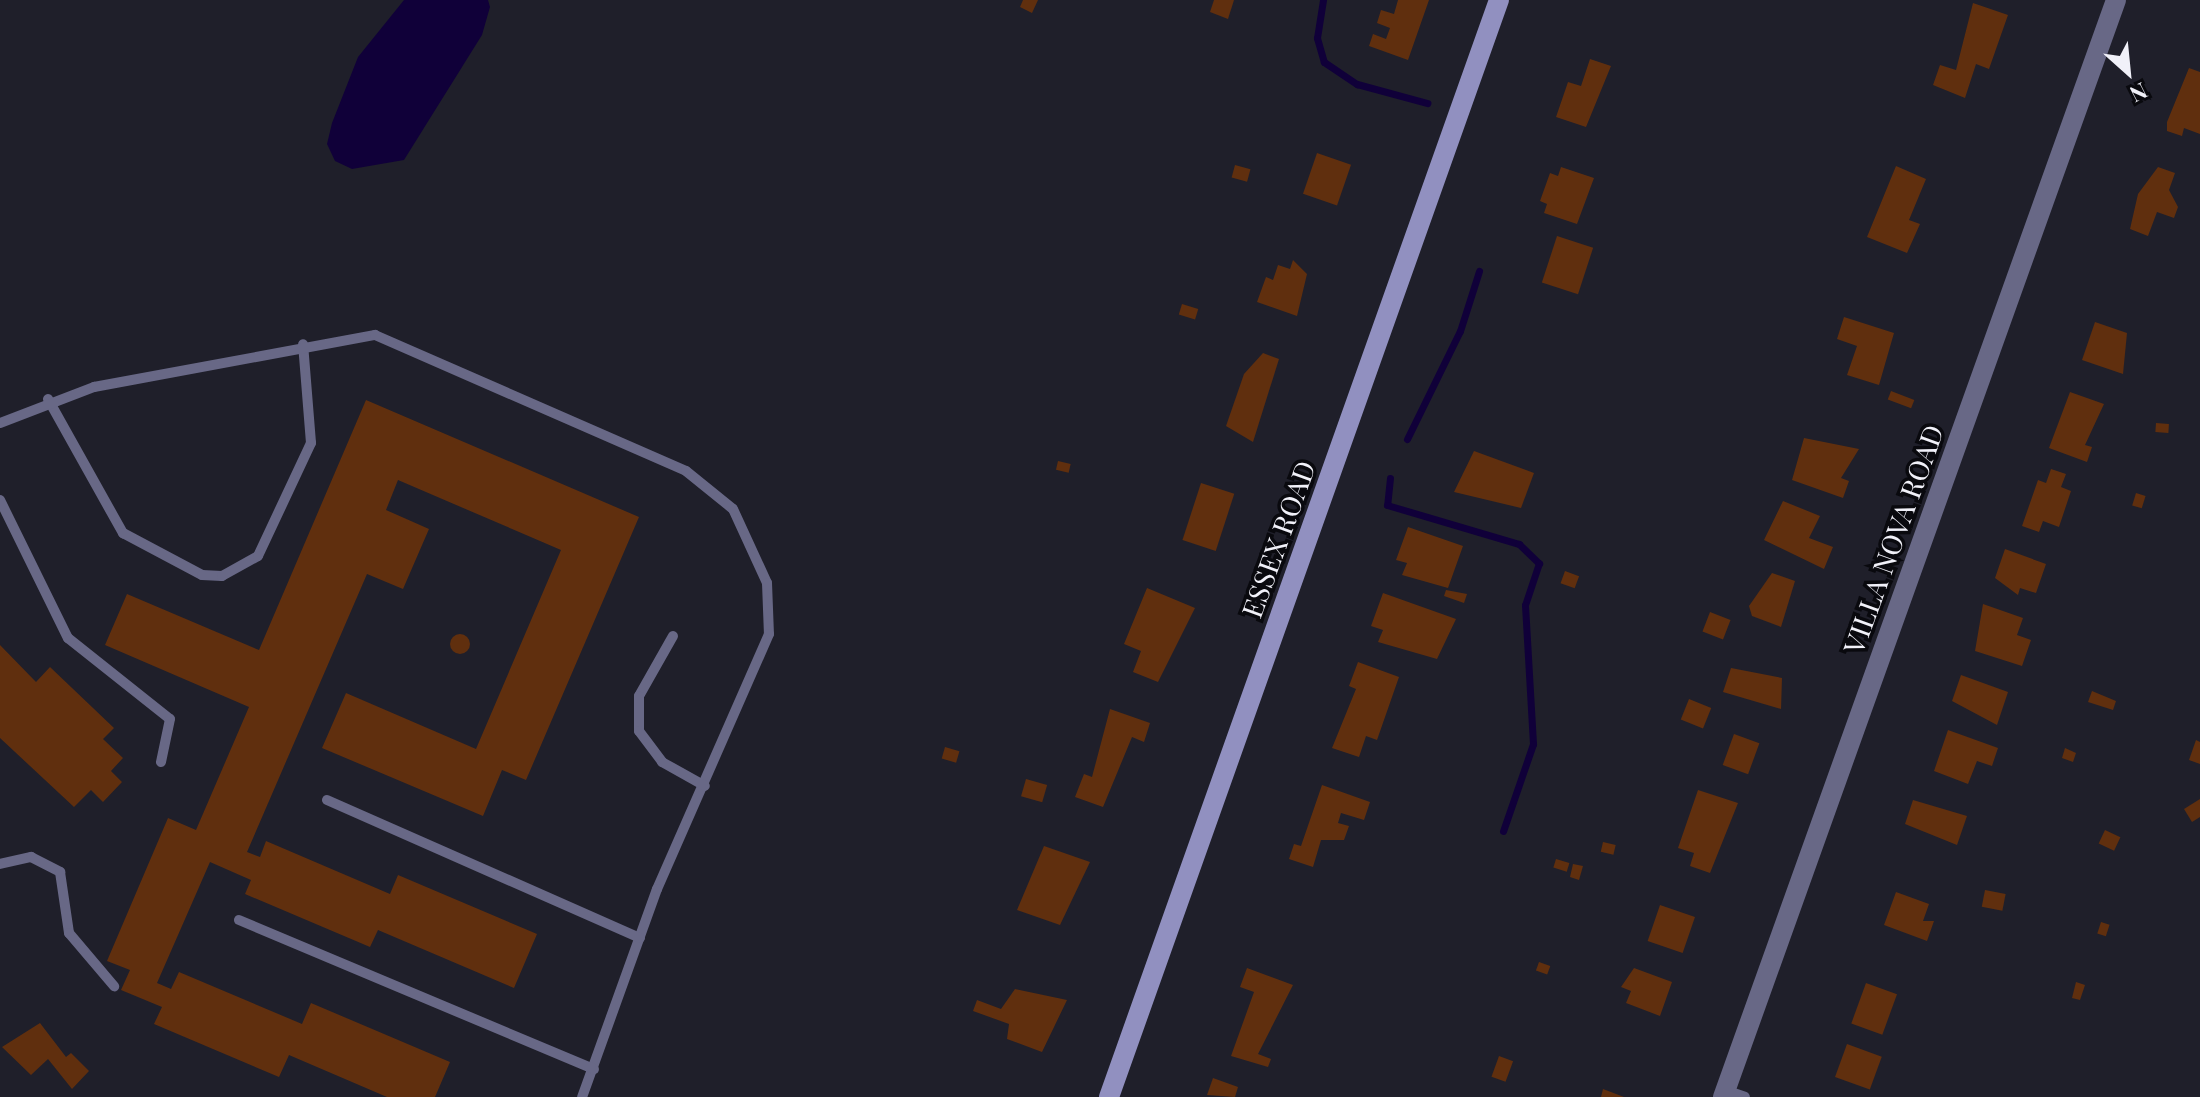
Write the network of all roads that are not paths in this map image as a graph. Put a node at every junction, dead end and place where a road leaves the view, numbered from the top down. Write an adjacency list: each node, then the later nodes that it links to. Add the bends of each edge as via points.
1 (1499, 0): 18 (street, ESSEX ROAD)
2 (2116, 0): 16 (street, VILLA NOVA ROAD)
3 (303, 344): 4 (lane); 4 (lane, via 311,443 258,556 222,576 202,575 123,533); 9 (lane, via 351,334 393,340 686,471 733,509 767,583 769,634)
4 (48, 399): 5 (lane)
5 (0, 423)
6 (0, 500): 8 (lane, via 68,638 170,719)
7 (673, 636): 9 (lane, via 639,696 639,731 662,762)
8 (161, 762)
9 (705, 786): 13 (lane)
10 (327, 800): 13 (lane)
11 (0, 864): 14 (lane, via 31,857 60,872 69,933)
12 (239, 920): 15 (lane)
13 (640, 938): 15 (lane)
14 (114, 986)
15 (594, 1069): 17 (lane)
16 (1731, 1095)
17 (582, 1097)
18 (1109, 1097)

